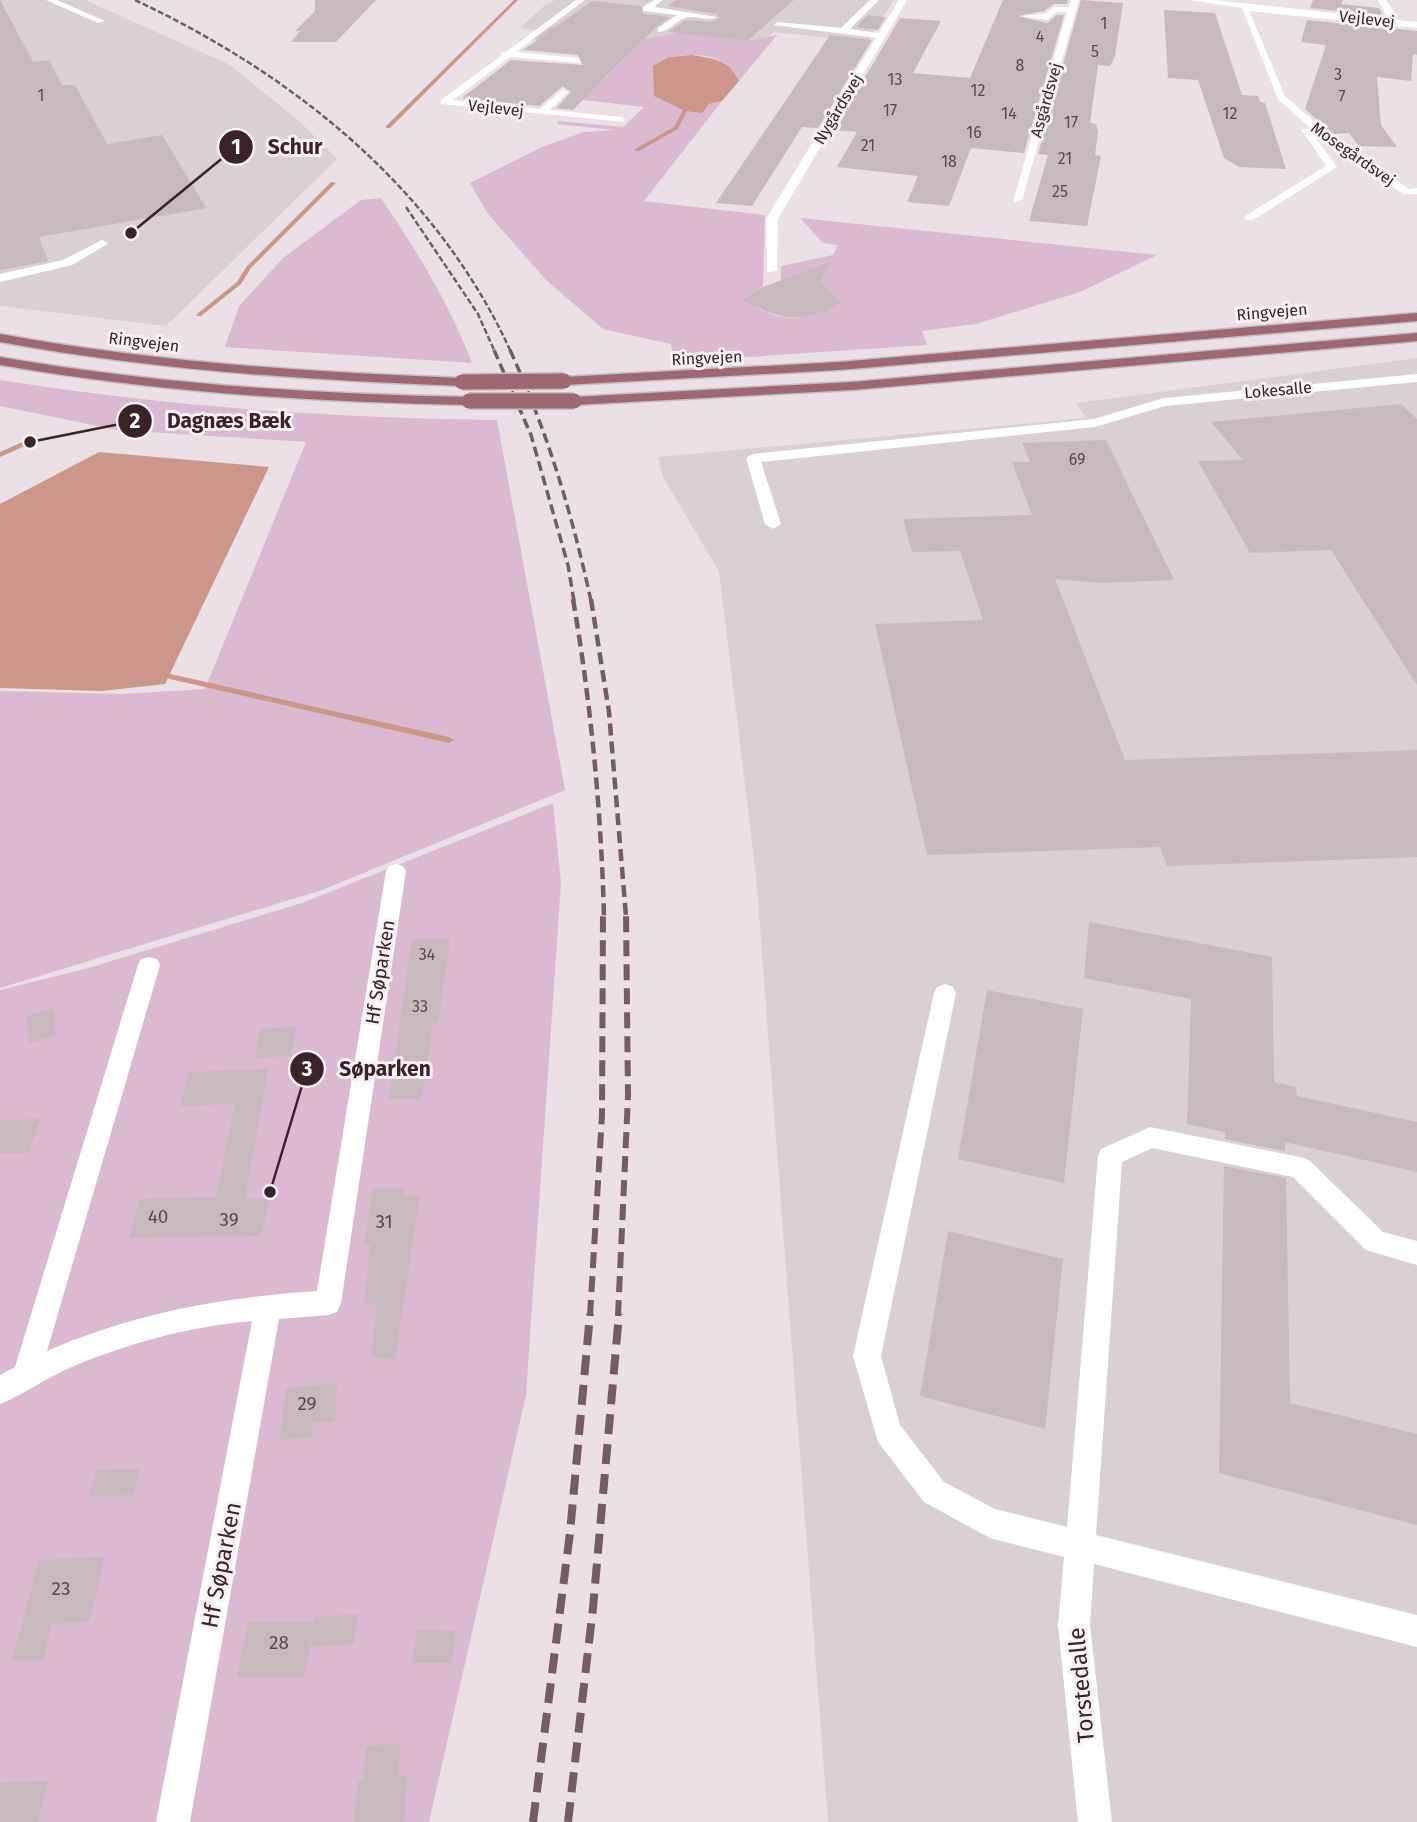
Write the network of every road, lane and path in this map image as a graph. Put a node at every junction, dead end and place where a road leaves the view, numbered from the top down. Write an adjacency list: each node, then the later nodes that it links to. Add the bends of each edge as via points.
1 (50, 0): 13 (street)
2 (581, 0): 20 (street, Vejlevej)
3 (659, 0): 10 (street, via 646,9)
4 (875, 0): 18 (street)
5 (903, 0): 19 (street, Nygårdsvej)
6 (1192, 0): 9 (street, Vejlevej)
7 (1382, 0): 14 (street)
8 (1074, 5): 11 (street, via 1054,9 1047,17); 29 (street, Asgårdsvej)
9 (1247, 6): 14 (street, Vejlevej); 26 (street, Mosegårdsvej, via 1245,11 1277,92)
10 (685, 14): 12 (street); 17 (street)
11 (1025, 16)
12 (713, 17)
13 (101, 20)
14 (1392, 22): 15 (street, Vejlevej)
15 (1417, 24)
16 (778, 25): 18 (street)
17 (661, 30)
18 (843, 32): 19 (street)
19 (882, 36): 32 (street, Nygårdsvej, via 772,219)
20 (518, 44): 21 (street); 22 (street, Vejlevej)
21 (545, 46)
22 (504, 54): 23 (street); 25 (street, Vejlevej, via 440,105)
23 (578, 61)
24 (563, 92): 25 (street, Vejlevej)
25 (542, 112): 27 (street, Vejlevej)
26 (1299, 116): 28 (street, Mosegårdsvej); 30 (street, Mosegårdsvej, via 1332,167)
27 (622, 120)
28 (1412, 191)
29 (1017, 200)
30 (1249, 218)
31 (103, 243): 33 (street, via 57,265)
32 (771, 270)
33 (0, 278)
34 (1417, 317): 36 (main road, Ringvejen, bridge, via 826,367 564,381 462,382 238,370)
35 (1417, 337): 37 (main road, Ringvejen, bridge, via 852,386 574,401 247,392)
36 (0, 338)
37 (0, 361)
38 (1417, 378): 39 (street, Lokesalle, via 1164,402 1096,423 753,458)
39 (774, 524)
40 (396, 871): 44 (street, Hf Søparken, via 328,1303)
41 (149, 965): 45 (street)
42 (945, 993): 47 (street, via 867,1356 888,1432 934,1492 990,1523)
43 (1417, 1253): 47 (street, Torstedalle, via 1375,1242 1300,1168 1150,1137 1110,1156)
44 (268, 1308): 45 (street, Hf Søparken, via 162,1323 86,1347); 49 (street, Hf Søparken)
45 (26, 1375): 46 (street, Hf Søparken)
46 (0, 1390)
47 (1078, 1548): 48 (street); 50 (street, Torstedalle, via 1074,1625)
48 (1417, 1631)
49 (173, 1822)
50 (1095, 1822)

